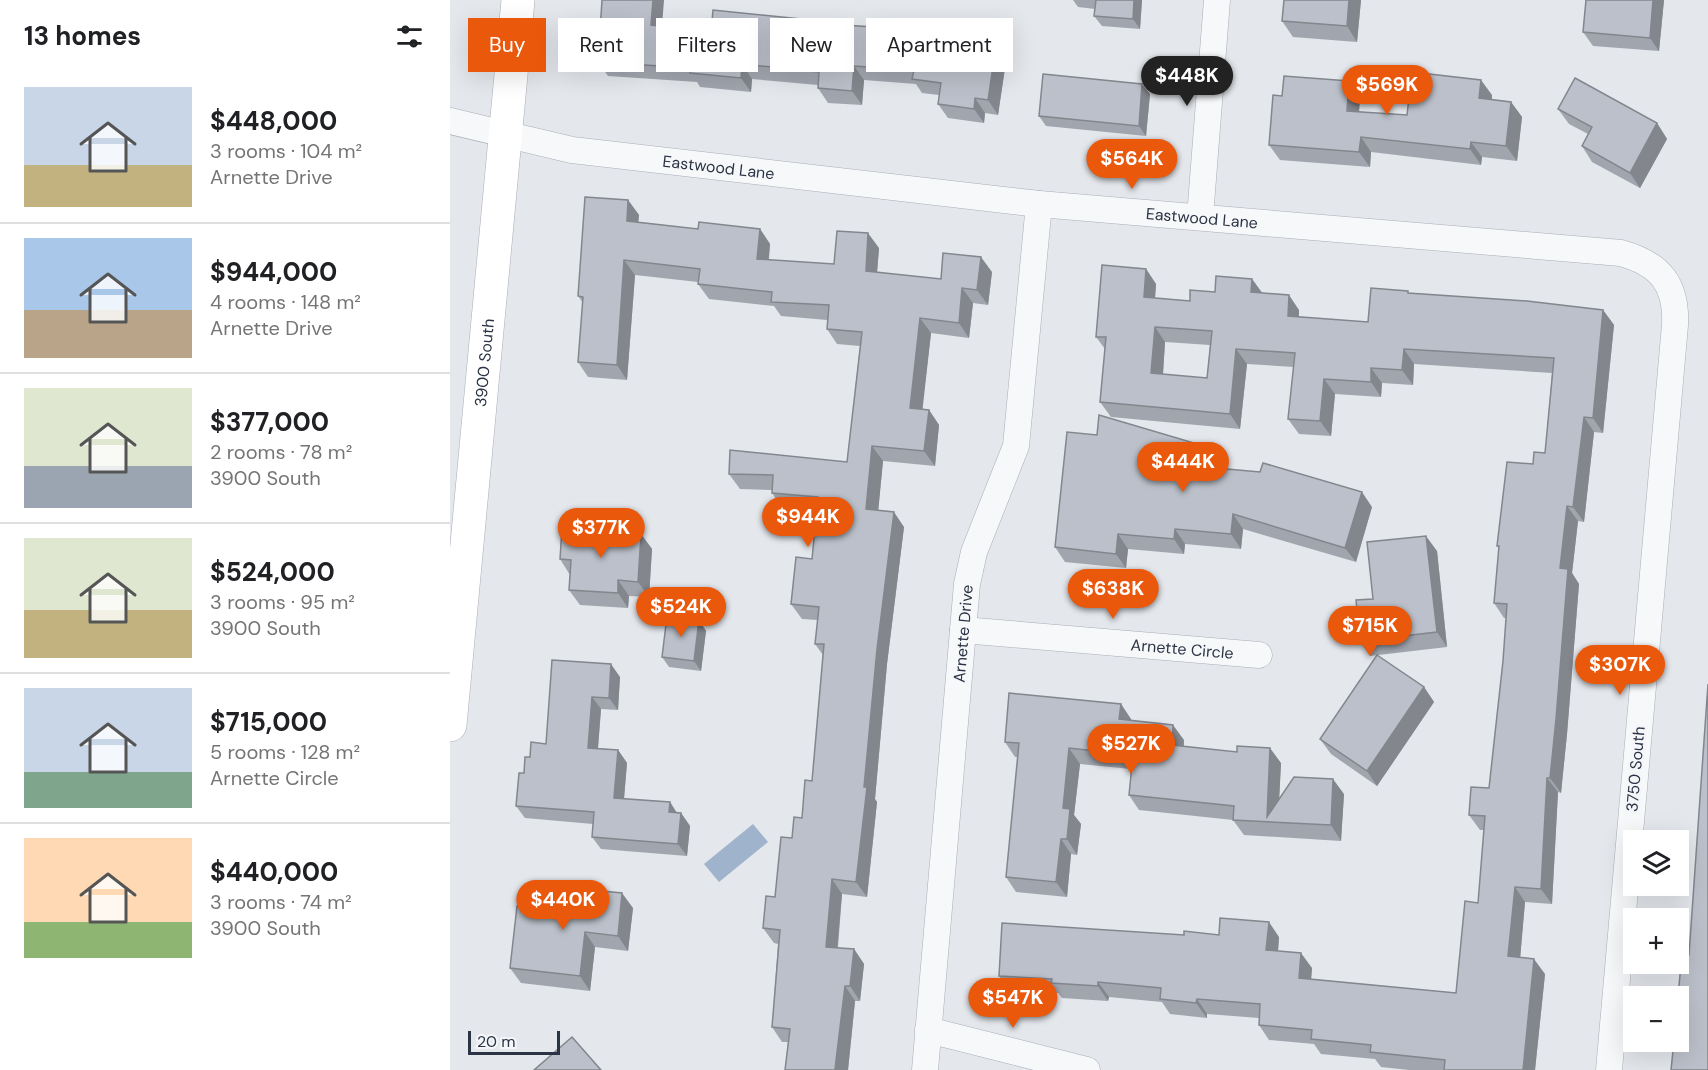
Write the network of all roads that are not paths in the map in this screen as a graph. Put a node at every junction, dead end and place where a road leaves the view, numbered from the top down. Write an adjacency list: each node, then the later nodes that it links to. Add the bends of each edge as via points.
1 (518, 0): 4 (main road, 3900 South)
2 (1217, 0): 6 (street)
3 (450, 121): 4 (street, Eastwood Lane)
4 (506, 134): 5 (street, Eastwood Lane, via 572,150); 10 (main road, 3900 South)
5 (1039, 204): 6 (street, Eastwood Lane); 8 (street, Arnette Drive, via 1016,446 974,552)
6 (1200, 217): 7 (street, Eastwood Lane, via 1621,253 1636,257 1660,273 1670,286)
7 (1675, 325): 14 (street, 3750 South)
8 (963, 630): 9 (street, Arnette Circle); 11 (street, Arnette Drive)
9 (1259, 655)
10 (450, 725)
11 (928, 1030): 12 (street, Arnette Drive); 13 (street)
12 (925, 1070)
13 (1087, 1070)
14 (1609, 1070)

